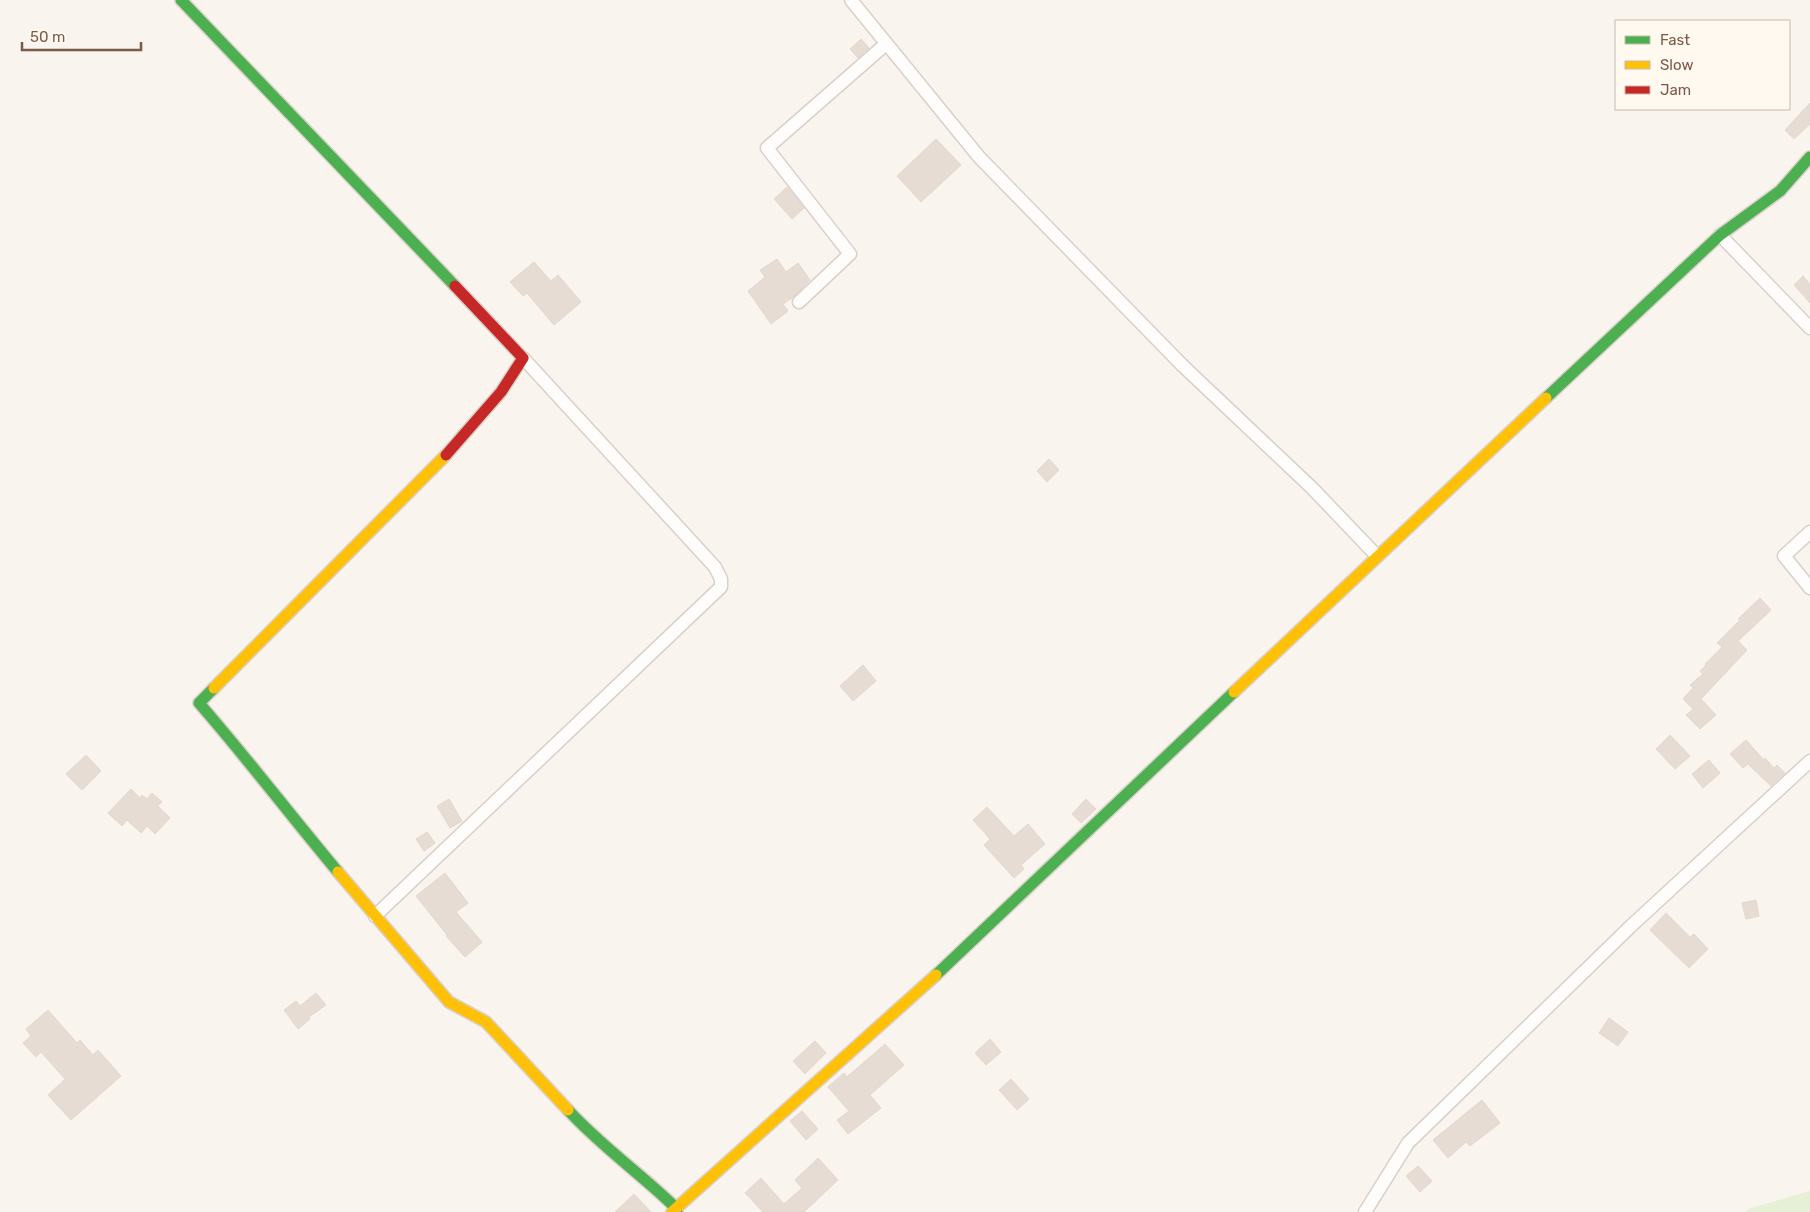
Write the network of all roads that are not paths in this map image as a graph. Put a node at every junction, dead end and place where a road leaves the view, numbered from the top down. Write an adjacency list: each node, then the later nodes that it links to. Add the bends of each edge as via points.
1 (181, 0): 8 (street)
2 (851, 0): 3 (street)
3 (886, 44): 6 (street, via 767,148 850,254); 10 (street, via 979,157 1182,365 1312,488)
4 (1810, 157): 5 (street, via 1780,191)
5 (1720, 235): 7 (street); 10 (street)
6 (799, 302)
7 (1810, 328)
8 (523, 358): 13 (street, via 502,392 459,442 199,702); 13 (street, via 715,567 721,587)
9 (1810, 532): 11 (street, via 1784,556)
10 (1377, 556): 14 (street, via 972,942)
11 (1810, 588)
12 (1810, 761): 15 (street, via 1631,926 1408,1143)
13 (375, 916): 14 (street, via 449,1002 486,1022 589,1133 654,1187)
14 (675, 1211)
15 (1365, 1212)

